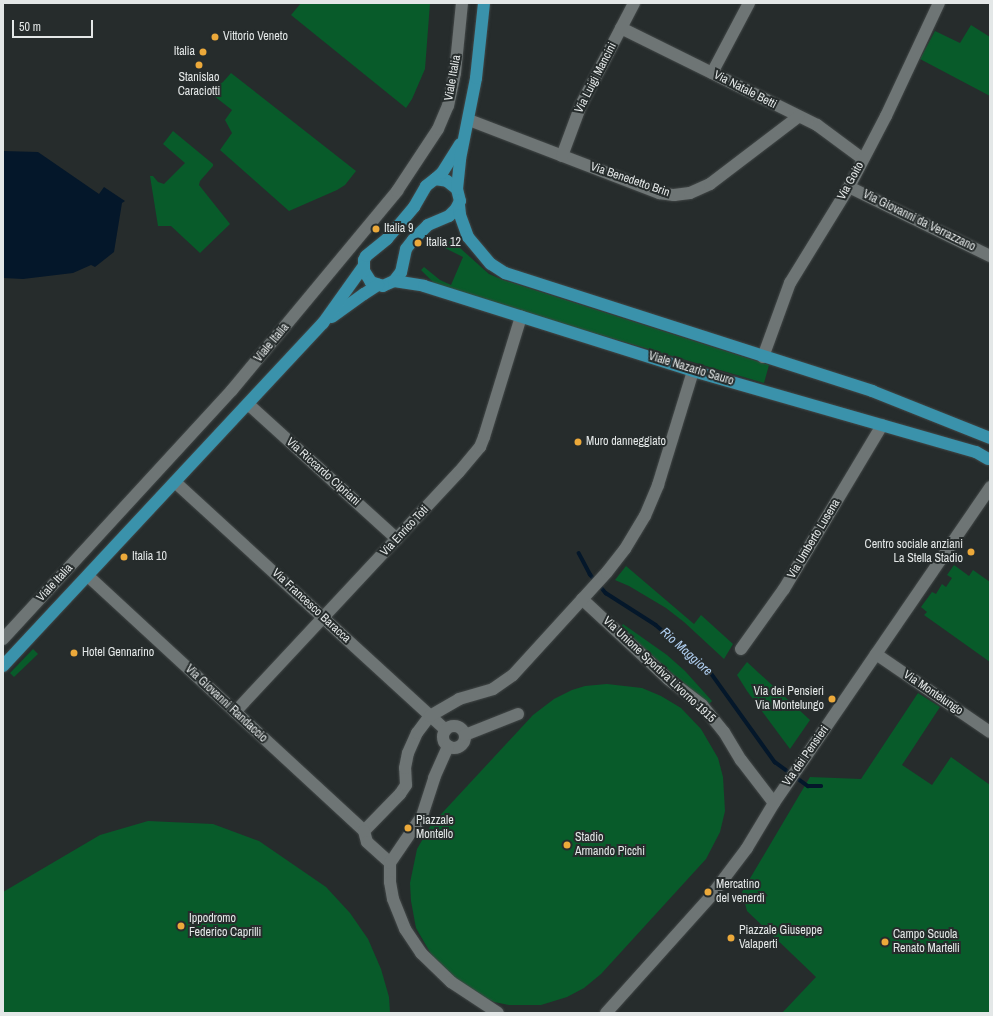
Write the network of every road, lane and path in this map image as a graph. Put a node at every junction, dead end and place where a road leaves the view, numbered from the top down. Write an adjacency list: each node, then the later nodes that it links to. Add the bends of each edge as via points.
1 (462, 3): 35 (street, Viale Italia, via 455,73 448,106 438,129 397,191 232,390)
2 (484, 3): 9 (main road, Viale Italia)
3 (634, 3): 6 (street, Via Luigi Mancini)
4 (749, 3): 7 (street)
5 (939, 3): 12 (street, Via Goito)
6 (621, 28): 7 (street, Via Natale Betti); 11 (street, Via Luigi Mancini, via 581,105)
7 (712, 73): 8 (street, Via Natale Betti)
8 (798, 117): 11 (street, Via Benedetto Brin, via 710,184 682,194 659,193); 12 (street, Via Natale Betti, via 816,125)
9 (469, 120): 10 (main road, Viale Italia); 11 (street, Via Benedetto Brin)
10 (465, 134): 13 (main road, Viale Italia, via 442,173); 15 (main road, Viale Italia)
11 (562, 156)
12 (863, 159): 14 (street, Via Goito)
13 (435, 179): 15 (main road, via 447,181); 18 (main road, Viale Italia, via 426,186 414,207 387,239 366,256)
14 (849, 187): 17 (street, Via Giovanni da Verrazzano); 23 (street, Via Goito, via 790,283)
15 (457, 189): 16 (main road, Viale Italia)
16 (459, 205): 19 (main road, via 452,214 432,222 413,240 406,249 401,272); 23 (main road, via 468,237 498,270)
17 (990, 256)
18 (363, 267): 20 (main road, via 367,279); 22 (main road, Viale Italia)
19 (394, 281): 20 (main road, Viale Italia); 21 (main road, Viale Nazario Sauro, via 424,286)
20 (378, 285): 22 (main road, Viale Italia)
21 (521, 317): 24 (main road, Viale Nazario Sauro); 31 (street, Via Enrico Toti, via 480,446)
22 (323, 323): 25 (main road, Viale Italia)
23 (763, 357): 27 (main road, via 872,391)
24 (693, 371): 26 (main road, Viale Nazario Sauro); 33 (street, via 651,502 638,531)
25 (248, 404): 29 (main road, Viale Italia); 31 (street, Via Riccardo Cipriani)
26 (882, 425): 28 (main road, Viale Nazario Sauro); 36 (street, Via Umberto Lusena, via 784,589)
27 (990, 438)
28 (989, 457)
29 (175, 482): 32 (main road, Viale Italia); 34 (street, Via Francesco Baracca)
30 (990, 487): 37 (street, Via dei Pensieri)
31 (397, 539): 34 (street, Via Enrico Toti)
32 (88, 576): 38 (main road, Viale Italia); 39 (street, Via Giovanni Randaccio)
33 (586, 595): 41 (street, via 503,684 459,699); 46 (street, Via Unione Sportiva Livorno 1915, via 668,679 702,705)
34 (324, 618): 39 (street, Via Enrico Toti); 41 (street, Via Francesco Baracca)
35 (3, 639)
36 (741, 649)
37 (876, 654): 43 (street, Via Montelungo); 46 (street, Via dei Pensieri)
38 (3, 666)
39 (235, 712): 47 (street, Via Giovanni Randaccio)
40 (518, 714): 44 (street)
41 (430, 716): 42 (street, Via Francesco Baracca); 47 (street, via 417,733 408,753 405,768 406,785)
42 (446, 730): 44 (street, via 451,726 458,727); 45 (street, via 443,737)
43 (990, 732)
44 (465, 735): 45 (street, via 461,745 455,748)
45 (448, 746): 48 (street, via 422,816)
46 (774, 803): 50 (street, Via dei Pensieri, via 747,848 710,897)
47 (364, 831): 48 (street, via 367,842)
48 (390, 863): 49 (street, via 393,899 406,929 421,953 451,982)
49 (498, 1013)
50 (606, 1013)

